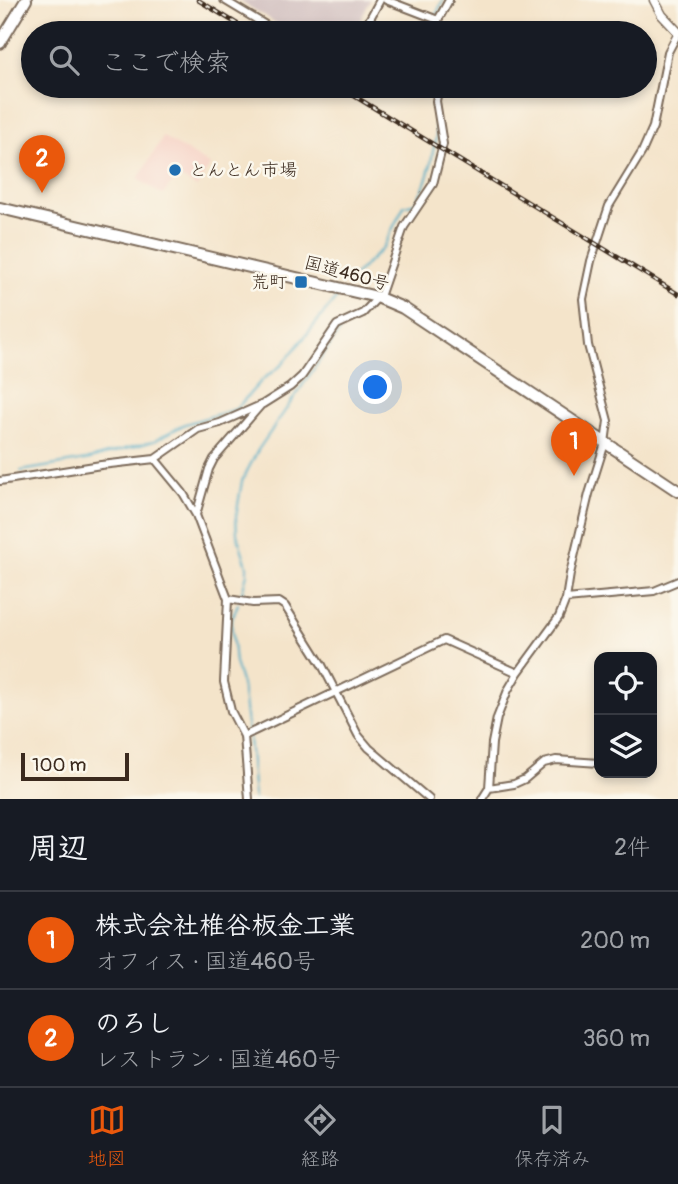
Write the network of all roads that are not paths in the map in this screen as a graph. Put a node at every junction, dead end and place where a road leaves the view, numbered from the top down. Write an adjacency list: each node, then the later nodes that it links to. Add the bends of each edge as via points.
1 (24, 0): 10 (highway); 12 (highway)
2 (225, 0): 8 (street)
3 (380, 0): 9 (street)
4 (386, 0): 7 (street)
5 (449, 0): 7 (street)
6 (654, 0): 11 (street)
7 (438, 20)
8 (259, 21)
9 (369, 21)
10 (0, 29)
11 (678, 32): 17 (street, via 668,52 653,127 609,206 583,299 588,345 608,421)
12 (0, 43)
13 (437, 98): 15 (street, via 443,144 433,184 404,227)
14 (0, 208): 15 (highway, 国道460号)
15 (377, 297): 16 (street, via 363,313 337,326 303,376); 17 (highway, 国道460号, via 403,308)
16 (262, 404): 18 (street, via 198,429); 21 (street, via 214,459)
17 (605, 443): 20 (highway, 国道460号); 24 (street)
18 (155, 460): 19 (street); 21 (street)
19 (0, 481)
20 (678, 491)
21 (196, 515): 23 (street)
22 (678, 581): 24 (street, via 654,591)
23 (228, 599): 26 (street, via 285,606); 27 (street, via 224,682)
24 (566, 599): 25 (street, via 559,617)
25 (518, 673): 26 (street, via 444,640); 29 (street, via 497,718)
26 (336, 693): 27 (street); 31 (street, via 369,748)
27 (244, 736): 30 (street)
28 (594, 762): 29 (street, via 556,760 514,784)
29 (489, 788): 32 (street)
30 (249, 799)
31 (429, 799)
32 (482, 799)

